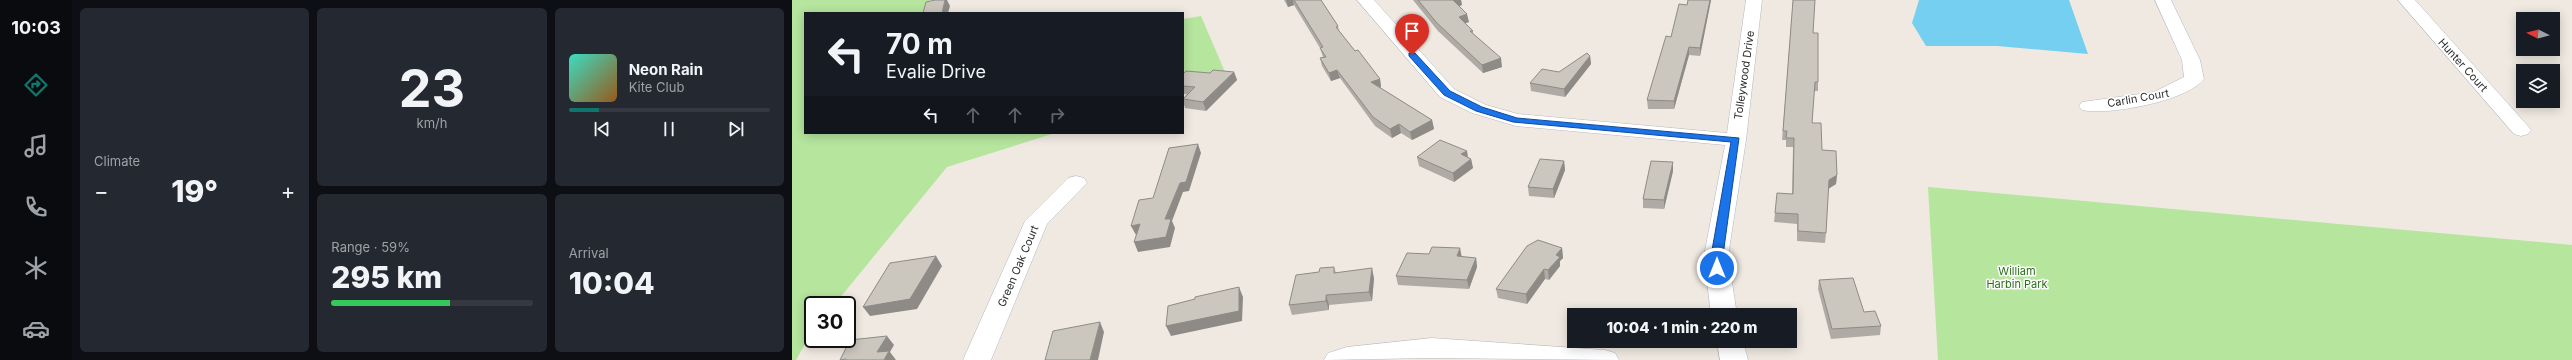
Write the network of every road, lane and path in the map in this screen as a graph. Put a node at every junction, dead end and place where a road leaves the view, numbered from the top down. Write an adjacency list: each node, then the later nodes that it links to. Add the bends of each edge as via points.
1 (1365, 0): 7 (street, via 1447,93 1479,109 1516,120)
2 (1754, 0): 7 (street, Tolleywood Drive)
3 (2163, 0): 5 (street, Carlin Court, via 2191,60 2194,79 2182,89 2162,96)
4 (2406, 0): 6 (street, Hunter Court)
5 (2089, 106)
6 (2521, 130)
7 (1736, 140): 9 (street, Tolleywood Drive, via 1716,256)
8 (1076, 183): 11 (street, Green Oak Court, via 1037,221)
9 (1723, 308)
10 (1731, 348): 14 (street)
11 (977, 360)
12 (1338, 360): 13 (street, via 1432,348)
13 (1605, 360)
14 (1734, 360)

